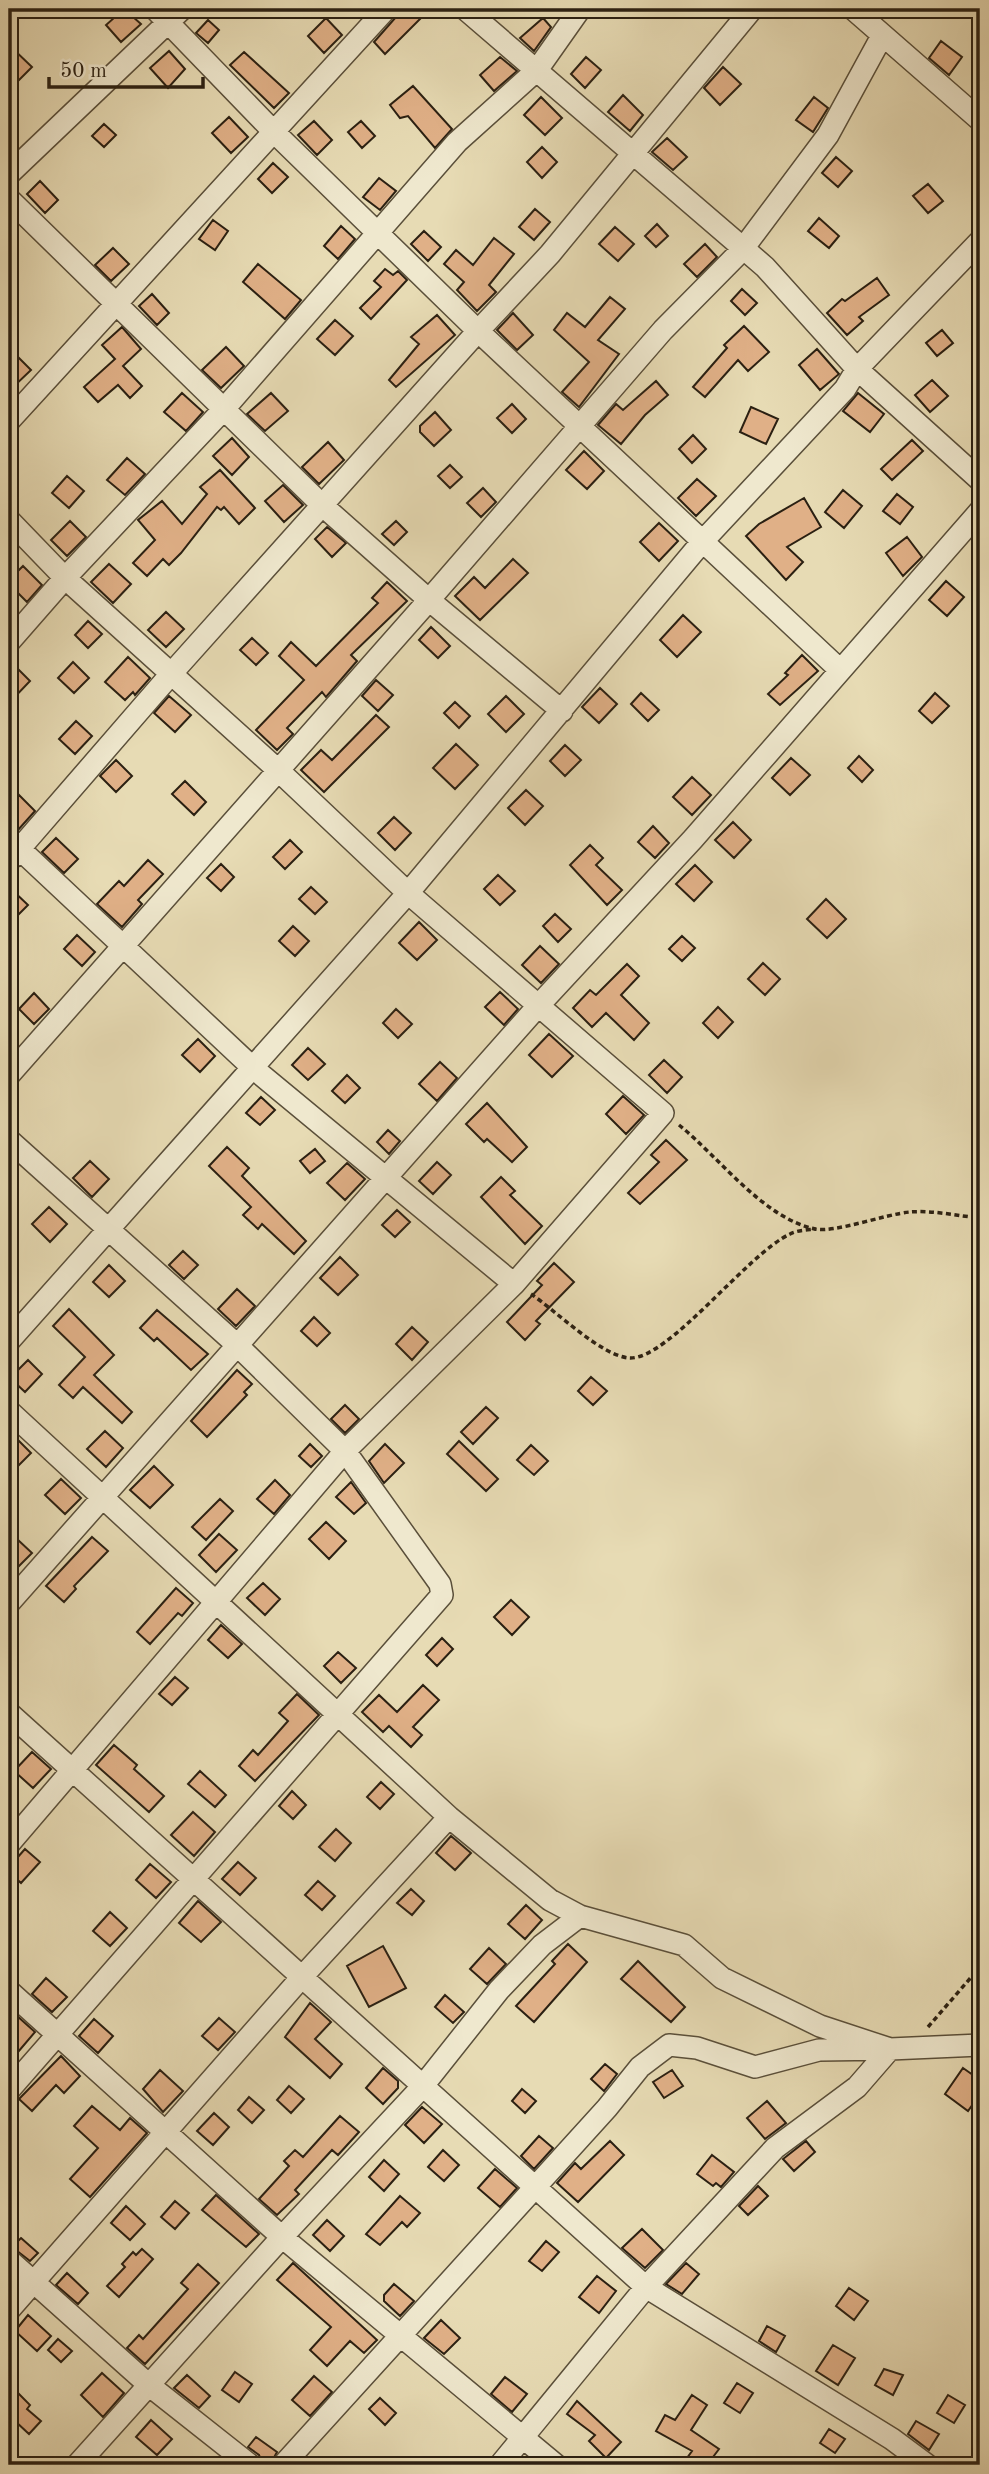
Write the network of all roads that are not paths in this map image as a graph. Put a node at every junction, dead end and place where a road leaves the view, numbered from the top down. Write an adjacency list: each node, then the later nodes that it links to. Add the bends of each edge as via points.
1 (386, 9): 10 (street)
2 (465, 9): 8 (street)
3 (580, 9): 8 (street)
4 (752, 9): 11 (street)
5 (853, 9): 7 (street)
6 (169, 13): 10 (street); 12 (street)
7 (883, 36): 9 (street); 16 (street, via 828,135)
8 (537, 70): 11 (street); 14 (street, via 457,142)
9 (980, 120)
10 (274, 132): 14 (street); 17 (street)
11 (631, 154): 16 (street); 18 (street, via 551,254)
12 (9, 174)
13 (9, 200): 17 (street)
14 (379, 234): 18 (street); 20 (street)
15 (980, 241): 19 (street)
16 (742, 250): 19 (street, via 765,267); 22 (street, via 663,330)
17 (119, 304): 20 (street); 21 (street)
18 (478, 331): 22 (street); 24 (street)
19 (857, 369): 23 (street); 27 (street, via 845,389)
20 (224, 409): 24 (street); 28 (street)
21 (9, 421)
22 (579, 428): 27 (street); 29 (street)
23 (980, 480)
24 (323, 506): 29 (street); 32 (street)
25 (980, 511): 31 (street)
26 (9, 520): 28 (street)
27 (702, 542): 31 (street); 33 (street)
28 (65, 578): 30 (street); 32 (street)
29 (429, 600): 33 (street); 34 (street)
30 (9, 642)
31 (839, 669): 38 (street, via 692,839)
32 (171, 674): 34 (street); 35 (street)
33 (562, 711): 36 (street)
34 (279, 771): 36 (street); 37 (street)
35 (12, 850): 37 (street)
36 (408, 893): 38 (street); 39 (street)
37 (124, 946): 39 (street); 40 (street)
38 (538, 1006): 42 (street); 44 (street, via 663,1113)
39 (253, 1068): 42 (street); 43 (street)
40 (9, 1075)
41 (9, 1140): 43 (street)
42 (385, 1180): 44 (street); 46 (street)
43 (108, 1231): 45 (street); 46 (street)
44 (514, 1283): 48 (street)
45 (9, 1341)
46 (236, 1344): 48 (street); 49 (street)
47 (9, 1411): 49 (street)
48 (345, 1451): 50 (street); 53 (street, via 440,1584 442,1595)
49 (102, 1496): 50 (street); 51 (street)
50 (214, 1601): 53 (street); 54 (street)
51 (9, 1603)
52 (9, 1713): 54 (street)
53 (337, 1714): 55 (street); 57 (street)
54 (73, 1769): 56 (street); 57 (street)
55 (449, 1817): 58 (street, via 550,1900); 59 (street)
56 (9, 1844)
57 (193, 1876): 59 (street); 61 (street)
58 (580, 1916): 63 (street, via 684,1945 722,1978 820,2026); 64 (street, via 542,1945 499,1990)
59 (301, 1978): 64 (street); 66 (street)
60 (9, 1991): 61 (street)
61 (58, 2036): 65 (street); 66 (street)
62 (980, 2045): 63 (street)
63 (890, 2049): 67 (street, via 818,2050 755,2067 696,2048 669,2045 640,2067); 71 (street, via 857,2087 775,2148)
64 (422, 2087): 67 (street); 68 (street)
65 (9, 2090)
66 (166, 2133): 68 (street); 70 (street)
67 (534, 2189): 71 (street); 73 (street)
68 (282, 2237): 73 (street); 74 (street)
69 (9, 2260): 70 (street)
70 (33, 2283): 72 (street); 74 (street)
71 (646, 2287): 75 (street); 81 (street)
72 (9, 2310)
73 (401, 2336): 75 (street); 78 (street)
74 (150, 2386): 76 (street); 77 (street)
75 (523, 2435): 79 (street); 80 (street)
76 (77, 2465)
77 (250, 2465)
78 (283, 2465)
79 (500, 2465)
80 (556, 2465)
81 (927, 2465)

